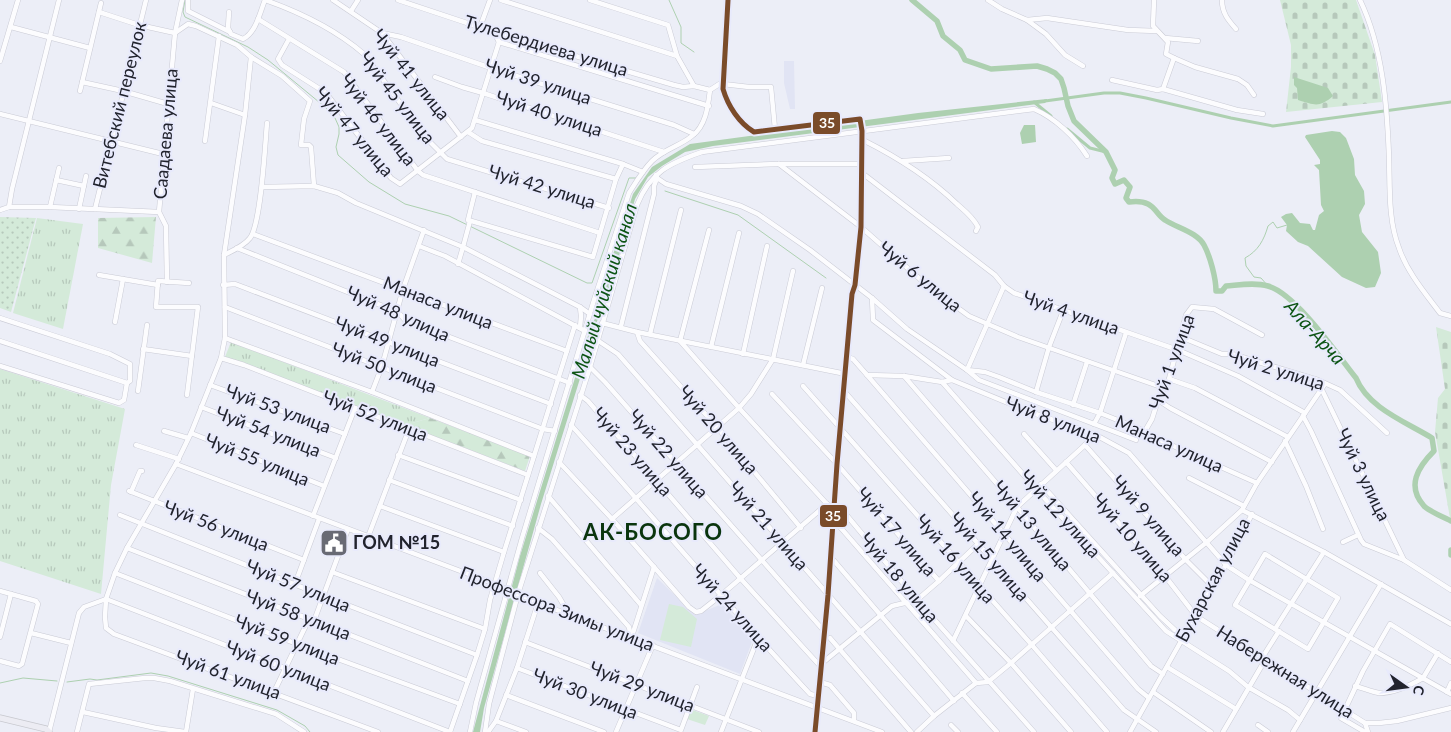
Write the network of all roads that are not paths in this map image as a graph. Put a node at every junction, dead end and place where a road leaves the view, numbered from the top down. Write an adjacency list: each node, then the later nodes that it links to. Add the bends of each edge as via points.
1 (18, 0): 25 (street)
2 (59, 0): 34 (street)
3 (146, 0): 24 (street, Витебский переулок)
4 (182, 0): 31 (street, Саадаева улица)
5 (188, 0): 29 (street, via 188,11)
6 (265, 0): 22 (street); 74 (street, Чуй 45 улица, via 309,18 364,54 426,138)
7 (333, 0): 21 (street, Чуй 41 улица)
8 (358, 0): 21 (street)
9 (398, 0): 26 (street, Тулебердиева улица)
10 (490, 0): 26 (street)
11 (501, 0): 40 (street)
12 (590, 0): 40 (street, via 668,26)
13 (728, 0): 49 (street)
14 (988, 0): 23 (street, via 1002,10)
15 (1154, 0): 28 (street, via 1153,26)
16 (1222, 0): 27 (street, via 1227,19)
17 (1360, 0): 136 (street, via 1374,38 1383,82 1391,221 1399,249 1440,313)
18 (101, 3): 19 (street)
19 (98, 12): 24 (street); 39 (street)
20 (229, 12): 29 (street)
21 (351, 12): 32 (street, Чуй 41 улица)
22 (258, 19): 29 (street, via 249,36 243,39); 36 (street, Чуй 46 улица)
23 (1027, 20): 28 (street, via 1047,18); 44 (street, via 1046,34 1065,55)
24 (139, 25): 31 (street); 54 (street, Витебский переулок)
25 (11, 27): 34 (street); 43 (street)
26 (480, 27): 30 (street, Тулебердиева улица)
27 (1236, 29)
28 (1157, 31): 35 (street)
29 (230, 32)
30 (494, 32): 38 (street); 50 (street, Тулебердиева улица, via 674,85)
31 (175, 33): 33 (street, via 188,24); 58 (street, Саадаева улица)
32 (382, 33): 45 (street, Чуй 39 улица); 70 (street, Чуй 41 улица)
33 (219, 36): 41 (street); 57 (street)
34 (50, 37): 39 (street); 64 (street)
35 (1164, 38): 37 (street); 42 (street, via 1168,42 1166,54)
36 (289, 39): 86 (street, Чуй 46 улица, via 344,72); 86 (street, Чуй 47 улица, via 278,59 282,65 326,93 391,178 400,184)
37 (1198, 41)
38 (499, 42): 45 (street); 59 (street)
39 (90, 48): 48 (street)
40 (677, 56): 50 (street)
41 (251, 57): 62 (street); 94 (street, via 282,76 310,101 300,145 311,147)
42 (1174, 58): 51 (street); 56 (street, via 1238,79)
43 (0, 61)
44 (1084, 66)
45 (491, 68): 55 (street); 69 (street, Чуй 39 улица)
46 (435, 76): 55 (street, Чуй 40 улица)
47 (1112, 80): 51 (street)
48 (82, 82): 53 (street); 54 (street)
49 (723, 82): 52 (street); 66 (street, via 726,102 745,127 754,132); 66 (street, via 771,87)
50 (694, 86): 52 (street, Тулебердиева улица)
51 (1163, 89): 61 (street, via 1237,110)
52 (710, 90): 59 (street)
53 (80, 91)
54 (123, 91): 58 (street); 72 (street, Витебский переулок)
55 (483, 93): 63 (street); 75 (street, Чуй 40 улица)
56 (1254, 95)
57 (211, 103): 62 (street); 73 (street)
58 (168, 104): 76 (street, Саадаева улица)
59 (708, 106): 69 (street, via 701,126)
60 (0, 114): 64 (street)
61 (1264, 114)
62 (245, 115): 117 (street)
63 (475, 120): 68 (street); 80 (street, Чуй 41 улица)
64 (30, 121): 72 (street); 97 (street)
65 (267, 124): 95 (street)
66 (775, 129): 67 (street, via 860,119)
67 (862, 131): 71 (street); 77 (street, via 1034,109 1077,140); 90 (street, via 702,152 669,165)
68 (468, 132): 70 (street); 91 (street, Чуй 41 улица, via 482,141)
69 (694, 134): 75 (street)
70 (461, 137): 74 (street)
71 (863, 140): 79 (street); 82 (street)
72 (111, 141): 76 (street); 101 (street, Витебский переулок)
73 (205, 141)
74 (441, 152): 83 (street, Чуй 45 улица, via 447,159); 86 (street)
75 (664, 152): 87 (street)
76 (163, 154): 104 (street, Саадаева улица)
77 (1087, 156)
78 (949, 158): 79 (street)
79 (901, 161): 109 (street, via 950,197 974,220 978,227)
80 (622, 164): 87 (street, Чуй 41 улица); 91 (street)
81 (779, 164): 82 (street); 84 (street); 106 (street, Чуй 6 улица)
82 (862, 164): 88 (street)
83 (476, 167): 99 (street, Чуй 42 улица)
84 (695, 167)
85 (59, 168): 92 (street)
86 (418, 171): 96 (street, Чуй 46 улица)
87 (643, 172): 135 (street, via 629,193)
88 (862, 173): 106 (street); 127 (street, Чуй 4 улица)
89 (86, 176): 93 (street)
90 (657, 177): 126 (street, Манаса улица, via 666,184 758,214); 139 (street, via 647,184 637,205); 143 (street)
91 (616, 179): 99 (street)
92 (56, 180): 93 (street); 98 (street)
93 (84, 186): 100 (street)
94 (314, 186): 95 (street); 107 (street)
95 (262, 187): 111 (street)
96 (477, 193): 105 (street, via 468,216); 112 (street, Чуй 46 улица)
97 (9, 207): 98 (street); 102 (street)
98 (50, 207): 100 (street)
99 (609, 208): 112 (street)
100 (79, 209): 101 (street)
101 (95, 209): 104 (street)
102 (0, 210)
103 (681, 210): 147 (street)
104 (159, 212): 122 (street, Саадаева улица, via 166,226)
105 (470, 221): 112 (street, via 590,257 593,257); 115 (street)
106 (861, 227): 126 (street); 140 (street, Чуй 6 улица, via 948,303)
107 (424, 230): 113 (street); 115 (street)
108 (709, 230): 153 (street)
109 (976, 231)
110 (739, 233): 155 (street)
111 (253, 234): 116 (street); 129 (street, Манаса улица)
112 (600, 234)
113 (419, 246): 118 (street); 129 (street)
114 (767, 246): 160 (street)
115 (462, 247): 118 (street); 131 (street)
116 (237, 248): 117 (street); 134 (street, Чуй 48 улица)
117 (224, 255): 125 (street)
118 (458, 264): 142 (street)
119 (793, 272): 164 (street)
120 (99, 275): 121 (street)
121 (123, 279): 124 (street); 138 (street)
122 (167, 282): 123 (street); 124 (street, via 158,282)
123 (189, 283)
124 (158, 285): 161 (street, via 156,307 198,307)
125 (223, 285): 132 (street); 154 (street, Чуй 49 улица, via 235,284)
126 (855, 285): 130 (street, Манаса улица); 162 (street)
127 (1004, 286): 133 (street, Чуй 4 улица, via 1014,293); 140 (street)
128 (822, 288): 166 (street)
129 (403, 289): 134 (street); 159 (street, Манаса улица)
130 (872, 298): 170 (street, Манаса улица, via 907,329); 177 (street, Чуй 8 улица, via 873,320)
131 (580, 306): 135 (street); 142 (street)
132 (224, 307): 150 (street); 168 (street, Чуй 50 улица)
133 (1063, 311): 146 (street, Чуй 4 улица); 156 (street)
134 (398, 312): 154 (street); 175 (street, Чуй 48 улица, via 405,320)
135 (590, 314): 144 (street)
136 (1451, 316)
137 (0, 318): 179 (street, via 122,359 131,366)
138 (115, 322)
139 (602, 322): 143 (street); 151 (street)
140 (986, 324): 156 (street, Чуй 6 улица); 170 (street)
141 (147, 325): 157 (street)
142 (578, 326): 144 (street); 159 (street)
143 (621, 326): 145 (street)
144 (585, 331): 180 (street)
145 (637, 332): 147 (street); 203 (street, Чуй 20 улица, via 640,341)
146 (1126, 332): 158 (street, Чуй 4 улица); 171 (street)
147 (650, 334): 153 (street)
148 (1262, 335): 149 (street, Чуй 1 улица, via 1214,309 1192,307 1186,315)
149 (1181, 337): 158 (street, Чуй 1 улица); 181 (street, Чуй 2 улица, via 1222,354 1232,354)
150 (225, 338): 163 (street); 188 (street)
151 (597, 340): 169 (street); 219 (street, Чуй 21 улица, via 618,354)
152 (0, 341): 179 (street)
153 (680, 341): 155 (street); 198 (street, Чуй 18 улица)
154 (390, 343): 168 (street); 194 (street, Чуй 49 улица)
155 (711, 347): 160 (street)
156 (1049, 347): 165 (street, Чуй 6 улица); 189 (street)
157 (143, 349): 161 (street); 186 (street)
158 (1178, 350): 176 (street, Чуй 1 улица); 200 (street, Чуй 4 улица, via 1238,376)
159 (567, 351): 175 (street)
160 (743, 354): 164 (street)
161 (192, 356): 192 (street)
162 (847, 357): 172 (street); 173 (street, Чуй 14 улица, via 853,359)
163 (221, 358): 182 (street); 197 (street, Чуй 52 улица)
164 (773, 359): 166 (street); 198 (street)
165 (1087, 362): 171 (street, Чуй 6 улица); 195 (street)
166 (803, 365): 172 (street)
167 (0, 366): 179 (street, via 120,402 124,400)
168 (382, 366): 188 (street); 206 (street, Чуй 50 улица)
169 (590, 368): 191 (street); 225 (street, Чуй 22 улица)
170 (967, 370): 189 (street, Манаса улица, via 985,372); 201 (street, Манаса улица, via 979,380)
171 (1114, 372): 184 (street, Чуй 6 улица); 199 (street)
172 (846, 374): 187 (street)
173 (867, 375): 174 (street); 261 (street, Чуй 14 улица)
174 (904, 376): 178 (street); 246 (street, Чуй 13 улица)
175 (559, 379): 180 (street, Чуй 48 улица); 194 (street)
176 (1169, 379): 184 (street, Чуй 1 улица); 215 (street, via 1195,388)
177 (952, 380): 178 (street); 212 (street, Чуй 8 улица)
178 (942, 382): 239 (street, Чуй 12 улица)
179 (127, 383)
180 (570, 383): 208 (street)
181 (1325, 384): 185 (street, Бухарская улица); 213 (street, Чуй 2 улица, via 1340,390)
182 (210, 385): 196 (street); 210 (street, Чуй 53 улица)
183 (803, 386): 204 (street, Чуй 16 улица)
184 (1164, 388): 193 (street, Чуй 1 улица)
185 (1322, 390): 200 (street, Бухарская улица); 274 (street, Чуй 3 улица)
186 (138, 391)
187 (844, 391): 204 (street); 267 (street, Чуй 15 улица)
188 (372, 392): 221 (street)
189 (1036, 392): 195 (street, Манаса улица)
190 (772, 394): 229 (street, Чуй 17 улица)
191 (580, 395): 202 (street); 235 (street, Чуй 23 улица, via 588,400)
192 (187, 396)
193 (1158, 400): 209 (street, Чуй 1 улица); 227 (street)
194 (551, 404): 206 (street)
195 (1074, 405): 199 (street, Манаса улица)
196 (201, 407): 214 (street); 222 (street, Чуй 54 улица)
197 (355, 408): 205 (street, Чуй 52 улица); 210 (street)
198 (738, 408): 203 (street); 244 (street, Чуй 18 улица)
199 (1100, 413): 201 (street); 209 (street, Манаса улица)
200 (1304, 414): 215 (street, Бухарская улица); 262 (street)
201 (1094, 424): 216 (street, Манаса улица)
202 (571, 425): 224 (street); 241 (street, Чуй 24 улица)
203 (717, 428): 219 (street); 258 (street, Чуй 20 улица)
204 (840, 428): 229 (street); 277 (street, Чуй 16 улица)
205 (408, 429): 220 (street); 232 (street, Чуй 52 улица)
206 (543, 429): 208 (street, Чуй 50 улица); 221 (street)
207 (164, 431): 214 (street, Чуй 55 улица)
208 (555, 431): 294 (street)
209 (1145, 431): 236 (street, Манаса улица)
210 (345, 434): 222 (street)
211 (1024, 434): 230 (street)
212 (1094, 434): 217 (street); 264 (street, Чуй 8 улица, via 1129,453)
213 (1387, 434)
214 (190, 436): 223 (street); 238 (street, Чуй 55 улица)
215 (1287, 439): 227 (street, Бухарская улица); 260 (street)
216 (1136, 440)
217 (1085, 444): 226 (street); 273 (street, Чуй 9 улица)
218 (136, 445): 223 (street)
219 (697, 445): 225 (street); 266 (street, Чуй 21 улица)
220 (398, 455): 234 (street); 242 (street)
221 (534, 456): 232 (street)
222 (336, 458): 238 (street)
223 (179, 459): 228 (street)
224 (559, 462): 240 (street); 253 (street)
225 (677, 462): 235 (street); 275 (street, Чуй 22 улица)
226 (1066, 462): 230 (street); 284 (street, Чуй 10 улица)
227 (1272, 462): 236 (street, Бухарская улица)
228 (176, 464): 243 (street); 251 (street, Профессора Зимы улица)
229 (837, 464): 247 (street); 288 (street, Чуй 17 улица)
230 (1056, 470): 237 (street)
231 (142, 472): 243 (street, Чуй 56 улица, via 130,492)
232 (528, 475): 242 (street)
233 (1189, 478): 248 (street)
234 (389, 480): 245 (street); 256 (street)
235 (656, 480): 241 (street); 285 (street, Чуй 23 улица)
236 (1257, 483): 248 (street, Бухарская улица)
237 (1041, 484): 239 (street); 301 (street)
238 (324, 486): 251 (street)
239 (1036, 489): 246 (street); 282 (street, Чуй 12 улица)
240 (548, 496): 257 (street); 310 (street)
241 (636, 498): 253 (street); 303 (street, Чуй 24 улица)
242 (521, 500): 256 (street)
243 (154, 501): 255 (street); 272 (street, Чуй 56 улица)
244 (827, 504): 247 (street, Чуй 18 улица); 258 (street)
245 (380, 506): 263 (street); 269 (street)
246 (1017, 506): 261 (street); 297 (street, Чуй 13 улица)
247 (834, 508): 254 (street); 306 (street, Чуй 18 улица, via 844,512)
248 (1243, 508): 249 (street, Бухарская улица); 264 (street)
249 (1252, 514): 270 (street); 278 (street, Бухарская улица)
250 (120, 515): 255 (street, Чуй 57 улица)
251 (313, 516): 252 (street, Профессора Зимы улица)
252 (319, 518): 259 (street, Профессора Зимы улица); 272 (street)
253 (612, 519): 279 (street)
254 (833, 519): 271 (street); 308 (street)
255 (141, 524): 268 (street); 289 (street, Чуй 57 улица)
256 (512, 526): 269 (street)
257 (538, 528): 299 (street); 329 (street, via 629,628)
258 (801, 528): 266 (street)
259 (348, 529): 263 (street, Профессора Зимы улица); 280 (street)
260 (1323, 529)
261 (1004, 532): 276 (street); 311 (street, Чуй 14 улица)
262 (1358, 535): 265 (street); 274 (street, via 1364,544)
263 (368, 536): 290 (street, Профессора Зимы улица)
264 (1207, 542): 273 (street); 278 (street, Чуй 8 улица)
265 (1343, 542)
266 (783, 544): 275 (street); 300 (street, Чуй 21 улица)
267 (978, 544): 276 (street, Чуй 15 улица); 277 (street)
268 (127, 548): 283 (street); 316 (street, Чуй 58 улица)
269 (504, 552): 290 (street)
270 (1324, 552): 286 (street); 291 (street)
271 (830, 556): 300 (street); 313 (street)
272 (304, 560): 289 (street)
273 (1186, 560): 284 (street); 292 (street, Чуй 9 улица)
274 (1404, 560): 295 (street)
275 (762, 561): 285 (street); 323 (street, Чуй 22 улица)
276 (992, 561): 293 (street); 319 (street, Чуй 15 улица)
277 (958, 562): 288 (street); 293 (street, Чуй 16 улица)
278 (1226, 565): 287 (street, Чуй 8 улица); 292 (street, Бухарская улица)
279 (654, 567): 303 (street, via 696,612); 310 (street)
280 (332, 572): 302 (street); 321 (street)
281 (540, 573): 312 (street, via 560,597)
282 (1113, 573): 297 (street); 305 (street, Чуй 12 улица)
283 (115, 574): 304 (street); 336 (street, Чуй 59 улица)
284 (1165, 576): 301 (street); 315 (street, Чуй 10 улица)
285 (741, 579): 303 (street); 347 (street, Чуй 23 улица)
286 (1307, 579): 287 (street, via 1264,554); 309 (street); 317 (street, via 1338,598)
287 (1250, 580): 309 (street, Чуй 8 улица); 322 (street, via 1235,605)
288 (939, 581): 306 (street)
289 (294, 584): 302 (street, Чуй 57 улица)
290 (495, 584): 294 (street, Профессора Зимы улица); 321 (street)
291 (1381, 584): 318 (street); 328 (street)
292 (1212, 586): 315 (street, Бухарская улица)
293 (979, 587): 314 (street); 337 (street, Чуй 16 улица)
294 (508, 590): 299 (street, Профессора Зимы улица); 397 (street)
295 (1451, 590)
296 (0, 591): 298 (street)
297 (1088, 593): 311 (street); 351 (street, Чуй 13 улица, via 1151,666)
298 (11, 594): 320 (street); 325 (street, via 38,602)
299 (518, 594): 307 (street, Профессора Зимы улица); 398 (street)
300 (828, 595): 323 (street); 324 (street, Чуй 21 улица)
301 (1142, 595): 305 (street); 326 (street, via 1175,630)
302 (324, 596): 316 (street); 342 (street, Чуй 57 улица)
303 (720, 596): 330 (street, Чуй 24 улица)
304 (106, 599): 335 (street, via 78,612); 349 (street, Чуй 60 улица); 364 (street, Чуй 61 улица, via 104,617 108,630)
305 (1137, 599): 333 (street, Чуй 12 улица, via 1166,631)
306 (917, 600): 308 (street); 332 (street, Чуй 18 улица)
307 (538, 603): 312 (street, Профессора Зимы улица); 334 (street)
308 (907, 603): 313 (street, via 892,606); 357 (street)
309 (1291, 604): 317 (street, Чуй 8 улица); 322 (street)
310 (642, 605): 329 (street)
311 (1070, 611): 319 (street); 371 (street, Чуй 14 улица)
312 (568, 614): 329 (street, Профессора Зимы улица)
313 (880, 616): 324 (street); 372 (street)
314 (966, 616): 332 (street); 346 (street)
315 (1196, 616): 326 (street, Бухарская улица); 343 (street, Набережная улица)
316 (312, 620): 336 (street); 354 (street, Чуй 58 улица)
317 (1324, 622): 322 (street, via 1308,649); 328 (street, Чуй 8 улица)
318 (1451, 624)
319 (1050, 627): 337 (street); 383 (street, Чуй 15 улица, via 1124,710)
320 (1, 628): 327 (street)
321 (485, 629): 342 (street)
322 (1277, 630): 343 (street)
323 (824, 632): 347 (street)
324 (861, 632): 339 (street); 381 (street, Чуй 21 улица)
325 (31, 633): 335 (street); 344 (street, via 22,665)
326 (1185, 634): 333 (street, Бухарская улица)
327 (0, 637)
328 (1350, 637): 340 (street, Чуй 8 улица); 366 (street)
329 (631, 638): 338 (street, Профессора Зимы улица)
330 (758, 638): 353 (street); 370 (street, Чуй 24 улица, via 810,694)
331 (830, 638): 339 (street)
332 (953, 641): 356 (street, Чуй 18 улица)
333 (1181, 641): 348 (street, Бухарская улица); 362 (street, Чуй 12 улица)
334 (525, 642): 350 (street); 359 (street, Чуй 29 улица)
335 (71, 643): 391 (street)
336 (297, 644): 349 (street); 373 (street, Чуй 59 улица)
337 (1031, 644): 346 (street); 412 (street, Чуй 16 улица)
338 (653, 645): 353 (street, Профессора Зимы улица); 359 (street)
339 (840, 650): 347 (street); 406 (street)
340 (1374, 651): 341 (street, via 1390,624); 352 (street, Чуй 8 улица); 360 (street)
341 (1438, 653): 345 (street); 352 (street)
342 (477, 655): 354 (street)
343 (1263, 659): 362 (street); 366 (street, Набережная улица)
344 (0, 661)
345 (1451, 662)
346 (1011, 663): 356 (street); 411 (street)
347 (821, 666): 355 (street)
348 (1167, 666): 351 (street, Бухарская улица); 378 (street)
349 (285, 668): 364 (street); 396 (street, Чуй 60 улица)
350 (517, 668): 369 (street); 377 (street, Чуй 30 улица)
351 (1163, 674): 365 (street, Бухарская улица)
352 (1422, 678): 360 (street, via 1380,693); 368 (street, Чуй 8 улица)
353 (741, 680): 375 (street, Профессора Зимы улица); 384 (street)
354 (468, 681): 373 (street)
355 (820, 682): 370 (street); 387 (street, via 830,685 854,713)
356 (988, 682): 357 (street); 410 (street, Чуй 18 улица)
357 (976, 683): 367 (street)
358 (1451, 683): 368 (street)
359 (636, 684): 374 (street, Чуй 29 улица); 377 (street)
360 (1355, 686): 379 (street)
361 (697, 687): 374 (street)
362 (1248, 687): 378 (street); 385 (street, Чуй 12 улица)
363 (194, 689): 380 (street, via 154,678 89,684); 393 (street); 394 (street, via 276,714)
364 (274, 692): 395 (street, Чуй 61 улица)
365 (1153, 692): 371 (street, Бухарская улица); 415 (street)
366 (1317, 692): 379 (street, Набережная улица); 385 (street)
367 (962, 693): 372 (street); 409 (street)
368 (1449, 693)
369 (506, 695): 386 (street); 400 (street)
370 (818, 696): 375 (street)
371 (1149, 698): 383 (street, Бухарская улица)
372 (954, 701): 381 (street)
373 (460, 704): 396 (street)
374 (690, 705): 377 (street, Чуй 30 улица, via 681,730); 384 (street, Чуй 29 улица)
375 (817, 708): 387 (street, Профессора Зимы улица); 404 (street)
376 (1451, 708): 388 (street, via 1396,721)
377 (626, 709): 401 (street)
378 (1236, 709): 416 (street)
379 (1344, 709): 388 (street, Набережная улица); 419 (street, Набережная улица, via 1341,718)
380 (83, 712): 392 (street); 393 (street)
381 (934, 716): 407 (street)
382 (0, 718): 391 (main road)
383 (1137, 719): 413 (street, Бухарская улица); 414 (street, Чуй 15 улица)
384 (726, 720): 402 (street); 403 (street, Чуй 29 улица)
385 (1300, 720): 418 (street)
386 (496, 721): 398 (street); 399 (street)
387 (854, 722): 405 (street, Профессора Зимы улица)
388 (1365, 723): 419 (street, Набережная улица)
389 (951, 725): 408 (street)
390 (1258, 726): 417 (street)
391 (49, 732)
392 (77, 732)
393 (185, 732)
394 (304, 732)
395 (378, 732)
396 (450, 732)
397 (470, 732)
398 (486, 732)
399 (526, 732)
400 (604, 732)
401 (616, 732)
402 (721, 732)
403 (759, 732)
404 (815, 732)
405 (882, 732)
406 (911, 732)
407 (917, 732)
408 (958, 732)
409 (997, 732)
410 (1034, 732)
411 (1071, 732)
412 (1107, 732)
413 (1130, 732)
414 (1156, 732)
415 (1212, 732)
416 (1223, 732)
417 (1268, 732)
418 (1293, 732)
419 (1367, 732)

